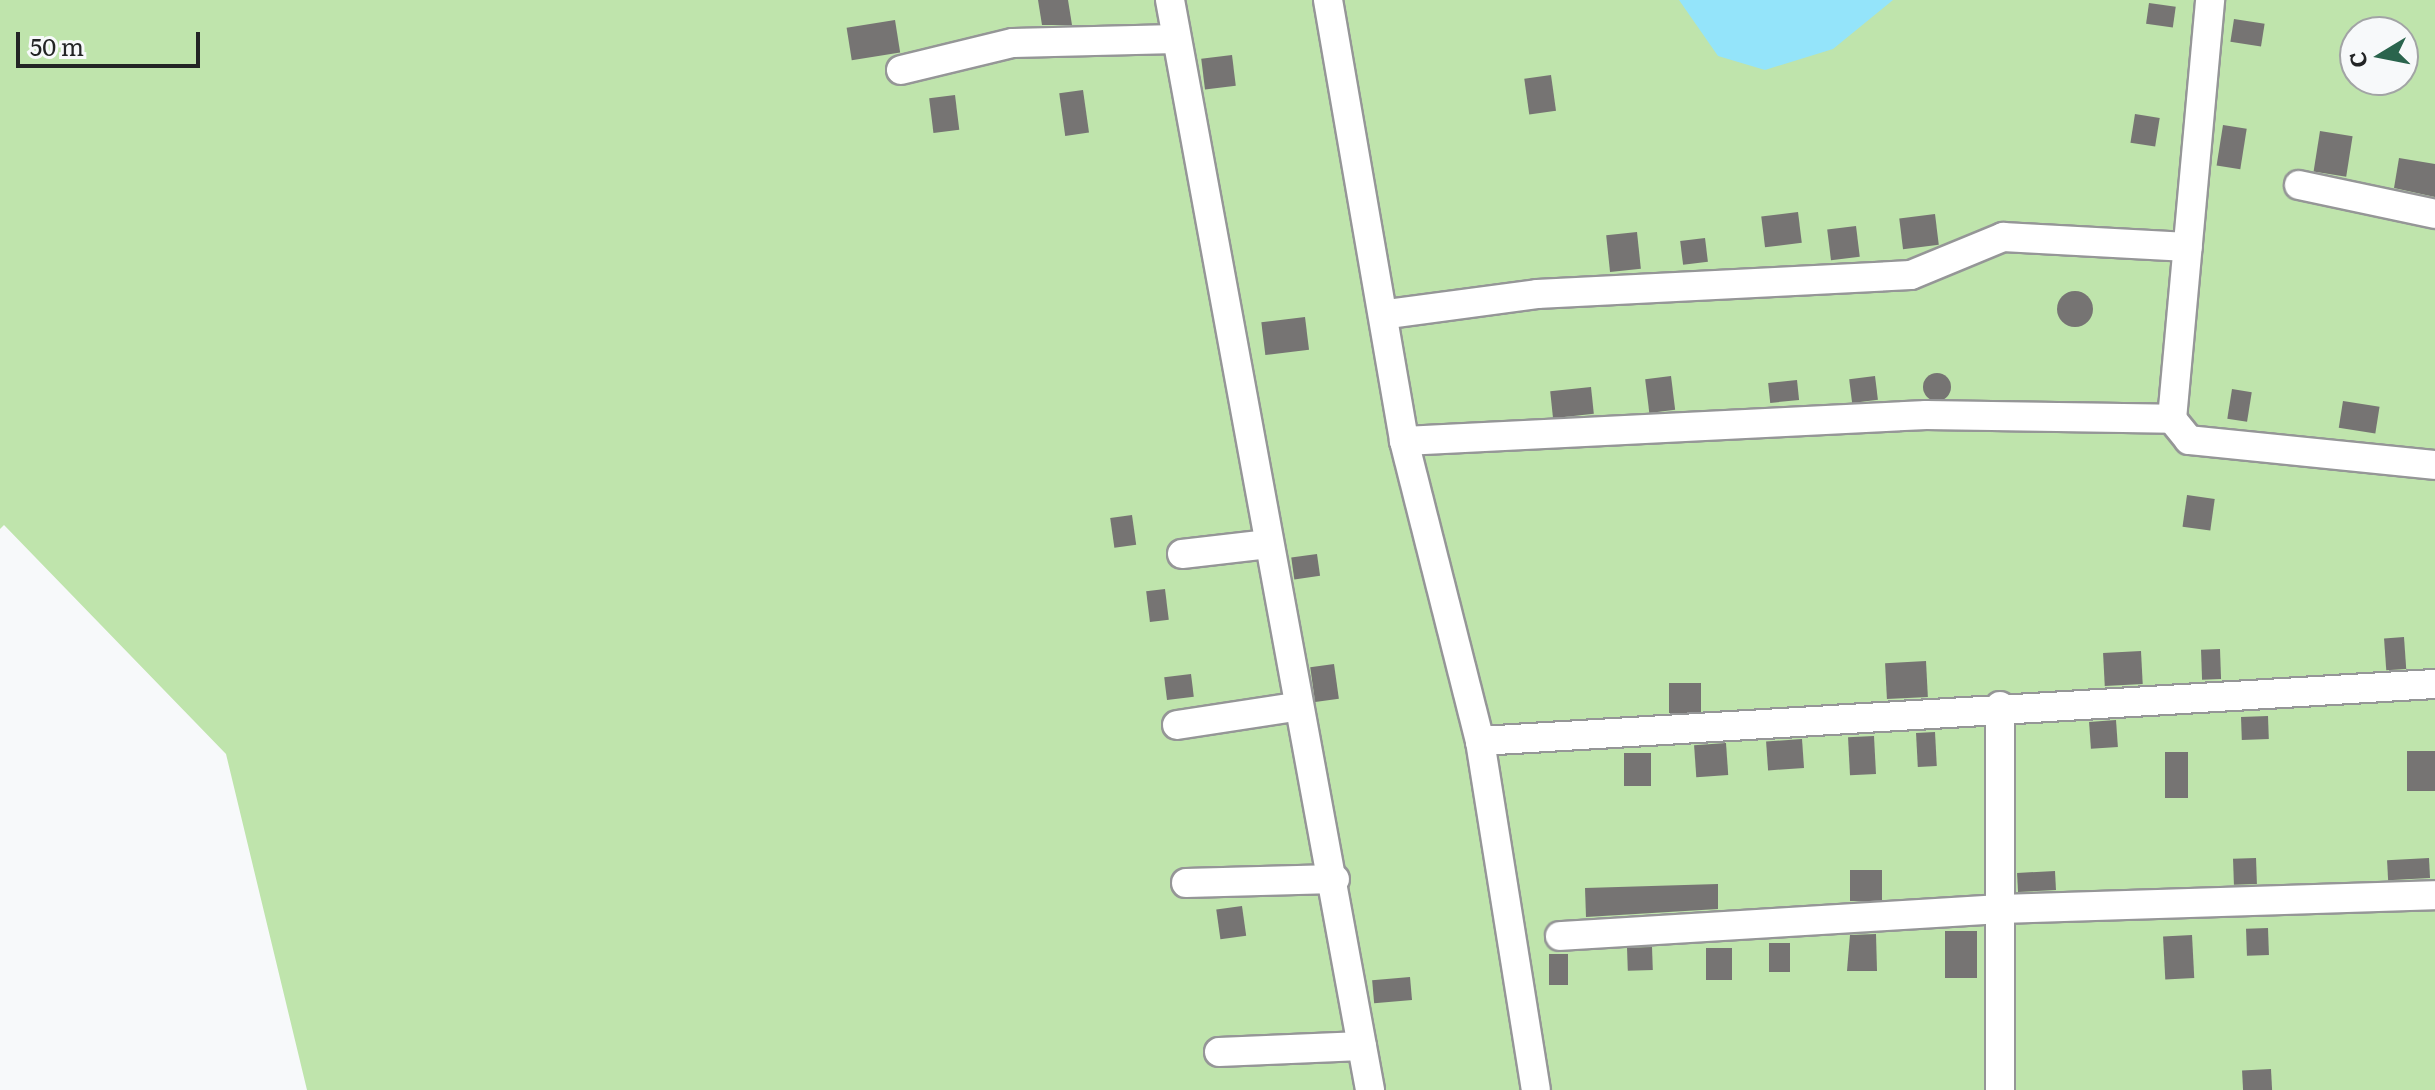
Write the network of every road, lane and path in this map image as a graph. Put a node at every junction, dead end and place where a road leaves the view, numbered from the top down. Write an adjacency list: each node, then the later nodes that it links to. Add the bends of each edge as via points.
1 (1170, 0): 4 (street)
2 (1328, 0): 9 (street)
3 (2210, 0): 8 (street)
4 (1176, 39): 5 (street, via 1013,43); 13 (street)
5 (901, 70)
6 (2299, 185): 7 (street)
7 (2435, 214)
8 (2188, 247): 9 (street, via 2003,237 1911,275 1537,294); 10 (street)
9 (1388, 314): 11 (street)
10 (2172, 419): 11 (street, via 1926,415); 12 (street, via 2189,440)
11 (1404, 441): 19 (street)
12 (2435, 465)
13 (1268, 544): 14 (street); 17 (street)
14 (1182, 554)
15 (2435, 684): 16 (street)
16 (2000, 706): 19 (street); 23 (street)
17 (1295, 707): 18 (street); 20 (street)
18 (1177, 725)
19 (1480, 741): 28 (street)
20 (1335, 879): 21 (street); 25 (street)
21 (1186, 883)
22 (2435, 895): 23 (street)
23 (1999, 909): 24 (street); 29 (street)
24 (1560, 936)
25 (1362, 1046): 26 (street); 27 (street)
26 (1219, 1052)
27 (1370, 1090)
28 (1536, 1090)
29 (2000, 1090)

